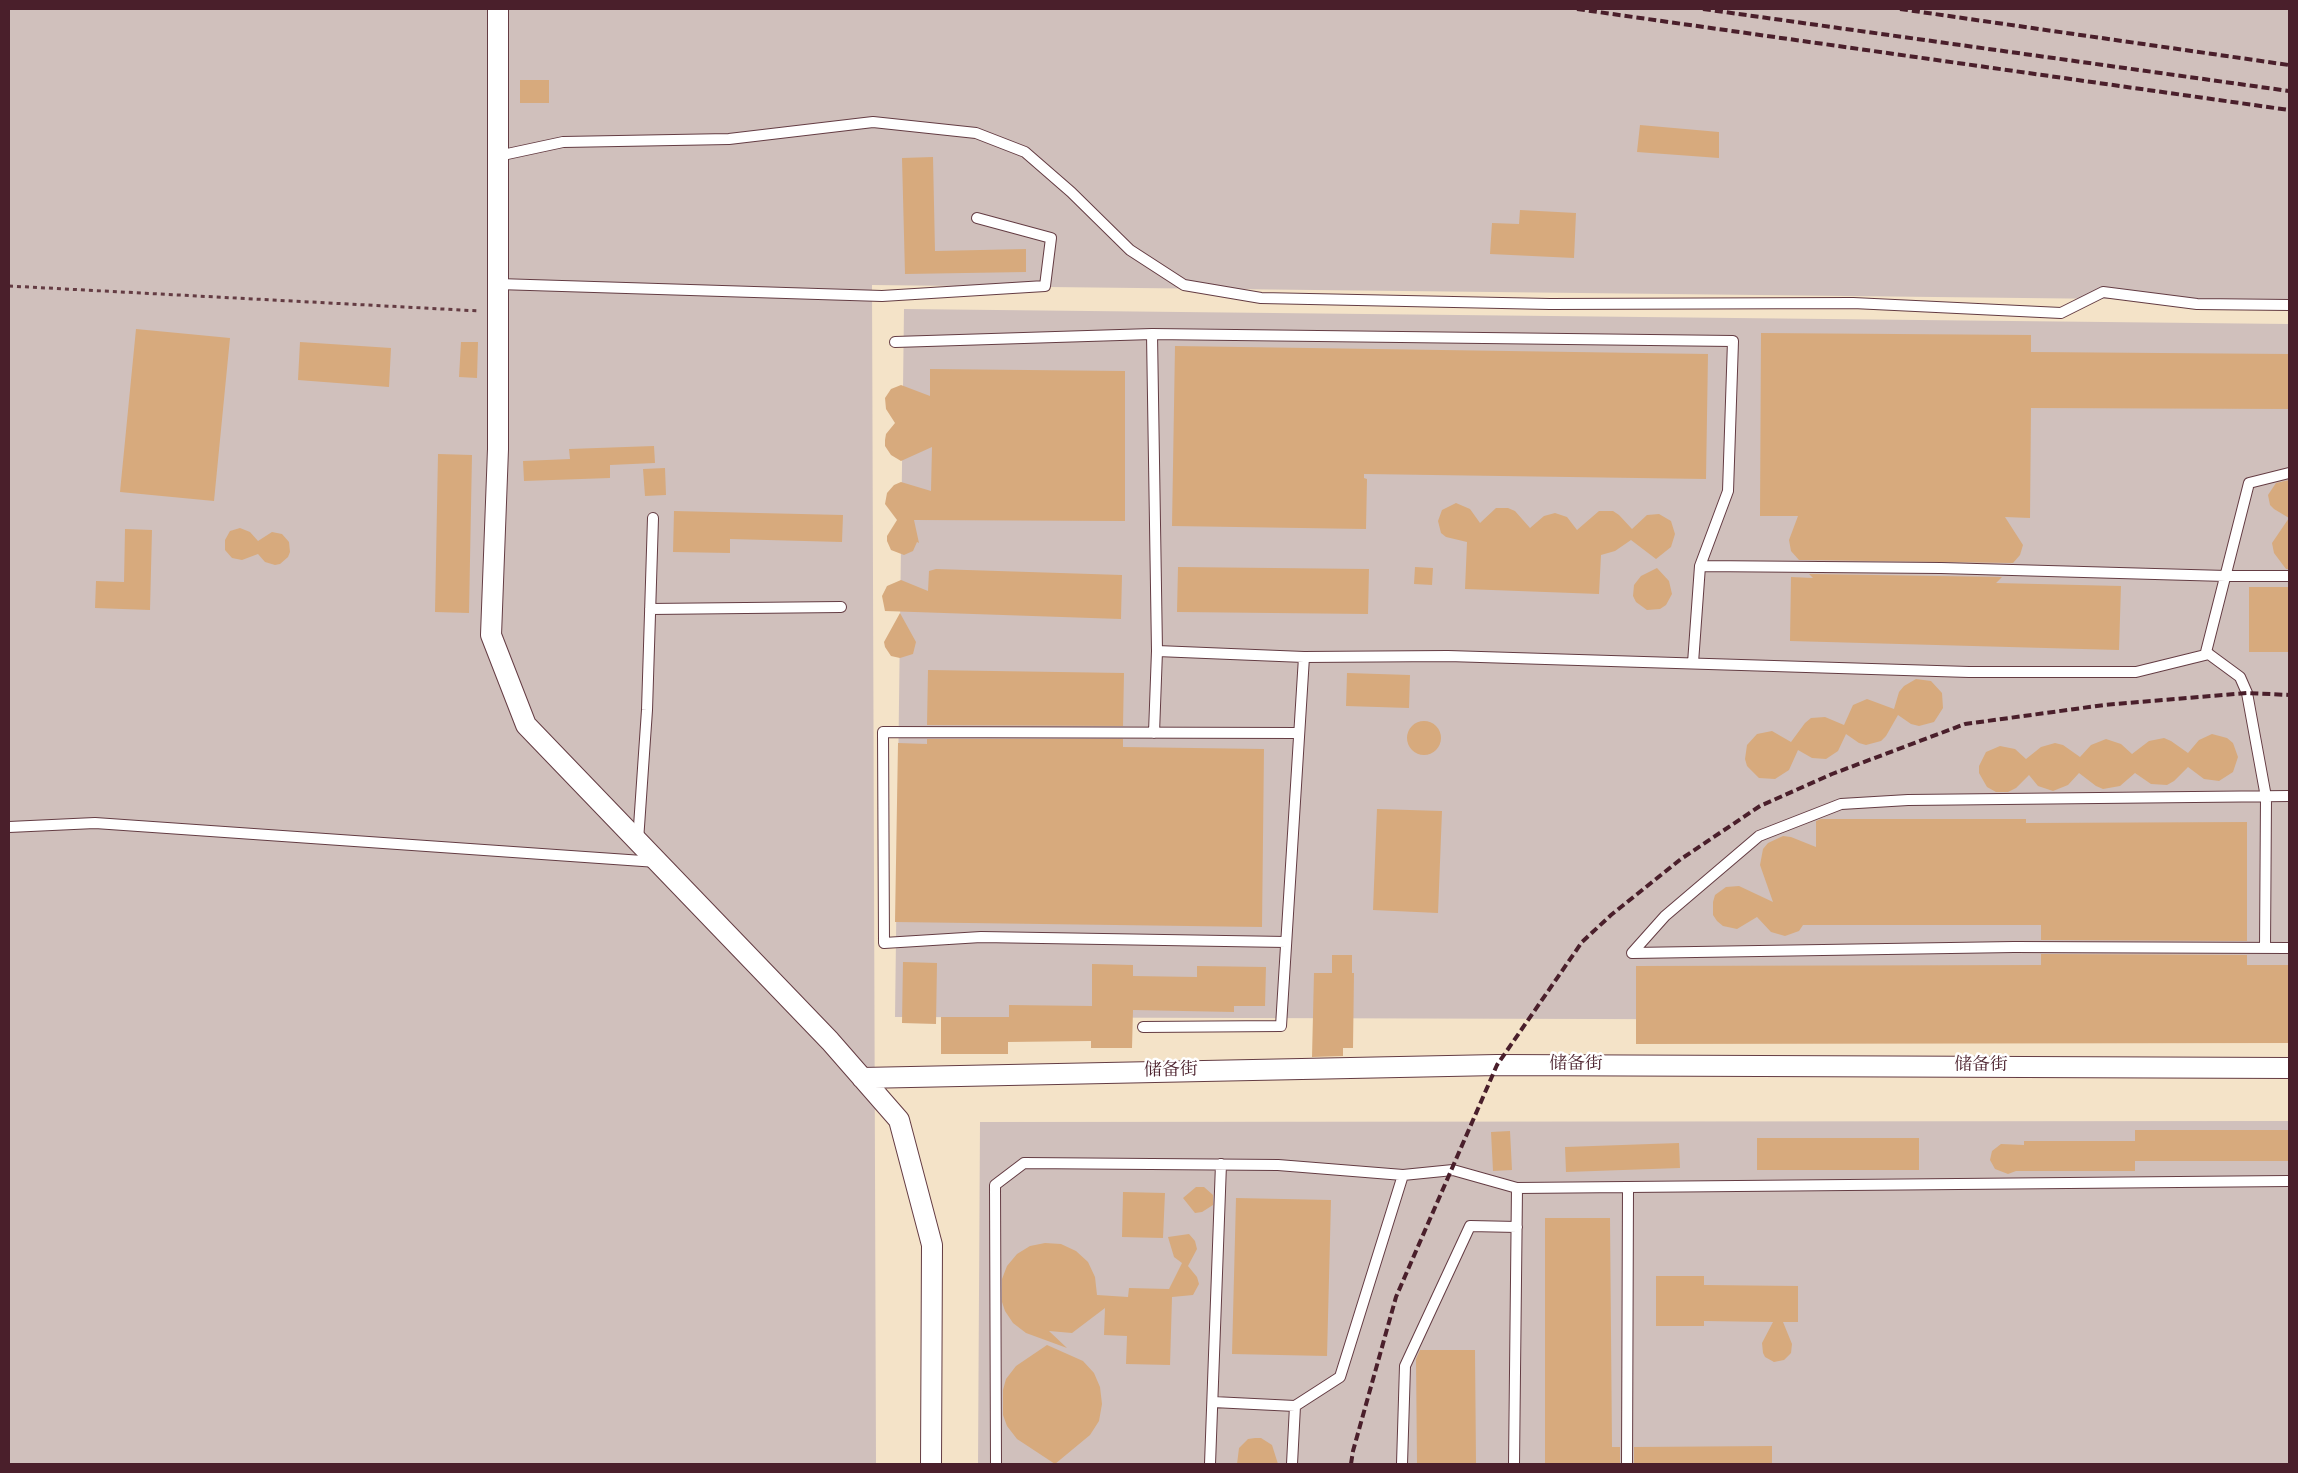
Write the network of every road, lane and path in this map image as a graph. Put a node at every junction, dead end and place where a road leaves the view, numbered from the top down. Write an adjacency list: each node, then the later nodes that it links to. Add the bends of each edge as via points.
1 (498, 9): 2 (street)
2 (498, 156): 4 (street); 6 (lane, via 563,142 729,139 873,122 976,132 1025,152 1130,250 1184,285 1261,298 1550,304 1853,303 2061,313 2103,292 2197,304)
3 (977, 218): 4 (lane, via 1051,238 1045,286 882,296)
4 (498, 284): 7 (street)
5 (9, 286): 7 (path)
6 (2289, 305)
7 (498, 312): 26 (street, via 498,449 491,635 526,726)
8 (1152, 334): 9 (lane); 12 (lane, via 1733,341 1728,491); 17 (lane)
9 (894, 342)
10 (2289, 472): 13 (lane, via 2250,483)
11 (653, 518): 16 (lane)
12 (1700, 566): 13 (lane, via 1942,568); 20 (lane)
13 (2226, 576): 14 (lane); 18 (lane, via 2206,652)
14 (2289, 576)
15 (841, 606): 16 (lane)
16 (650, 609): 26 (lane)
17 (1157, 651): 19 (lane); 21 (lane)
18 (2209, 654): 20 (lane, via 2136,672 1969,672); 24 (lane, via 2240,677 2244,685)
19 (1304, 657): 20 (lane, via 1448,656); 22 (lane)
20 (1693, 663)
21 (1154, 732): 22 (lane); 28 (lane, via 883,732 884,943 981,937)
22 (1299, 733): 28 (lane)
23 (2289, 796): 24 (lane)
24 (2266, 797): 29 (lane); 29 (lane, via 1908,800 1840,804 1759,836 1665,916 1632,954 2014,947)
25 (9, 827): 27 (lane, via 95,823)
26 (638, 842): 27 (street)
27 (658, 862): 33 (street, via 830,1040)
28 (1286, 942): 31 (lane, via 1280,1026)
29 (2265, 948): 30 (lane)
30 (2289, 948)
31 (1142, 1027)
32 (2289, 1068): 33 (street, 储备街, via 1496,1065)
33 (862, 1078): 42 (street, via 899,1120 932,1246)
34 (1221, 1164): 35 (lane); 40 (lane); 43 (lane, via 1024,1163 995,1185)
35 (1403, 1175): 38 (lane, via 1453,1170); 41 (lane, via 1340,1377)
36 (2289, 1181): 37 (lane)
37 (1628, 1187): 38 (lane); 48 (lane)
38 (1517, 1188): 39 (lane)
39 (1517, 1227): 46 (lane, via 1470,1226 1405,1366); 47 (lane)
40 (1213, 1402): 41 (lane); 44 (lane)
41 (1295, 1406): 45 (lane)
42 (931, 1464)
43 (996, 1464)
44 (1210, 1464)
45 (1292, 1464)
46 (1402, 1464)
47 (1514, 1464)
48 (1627, 1464)

